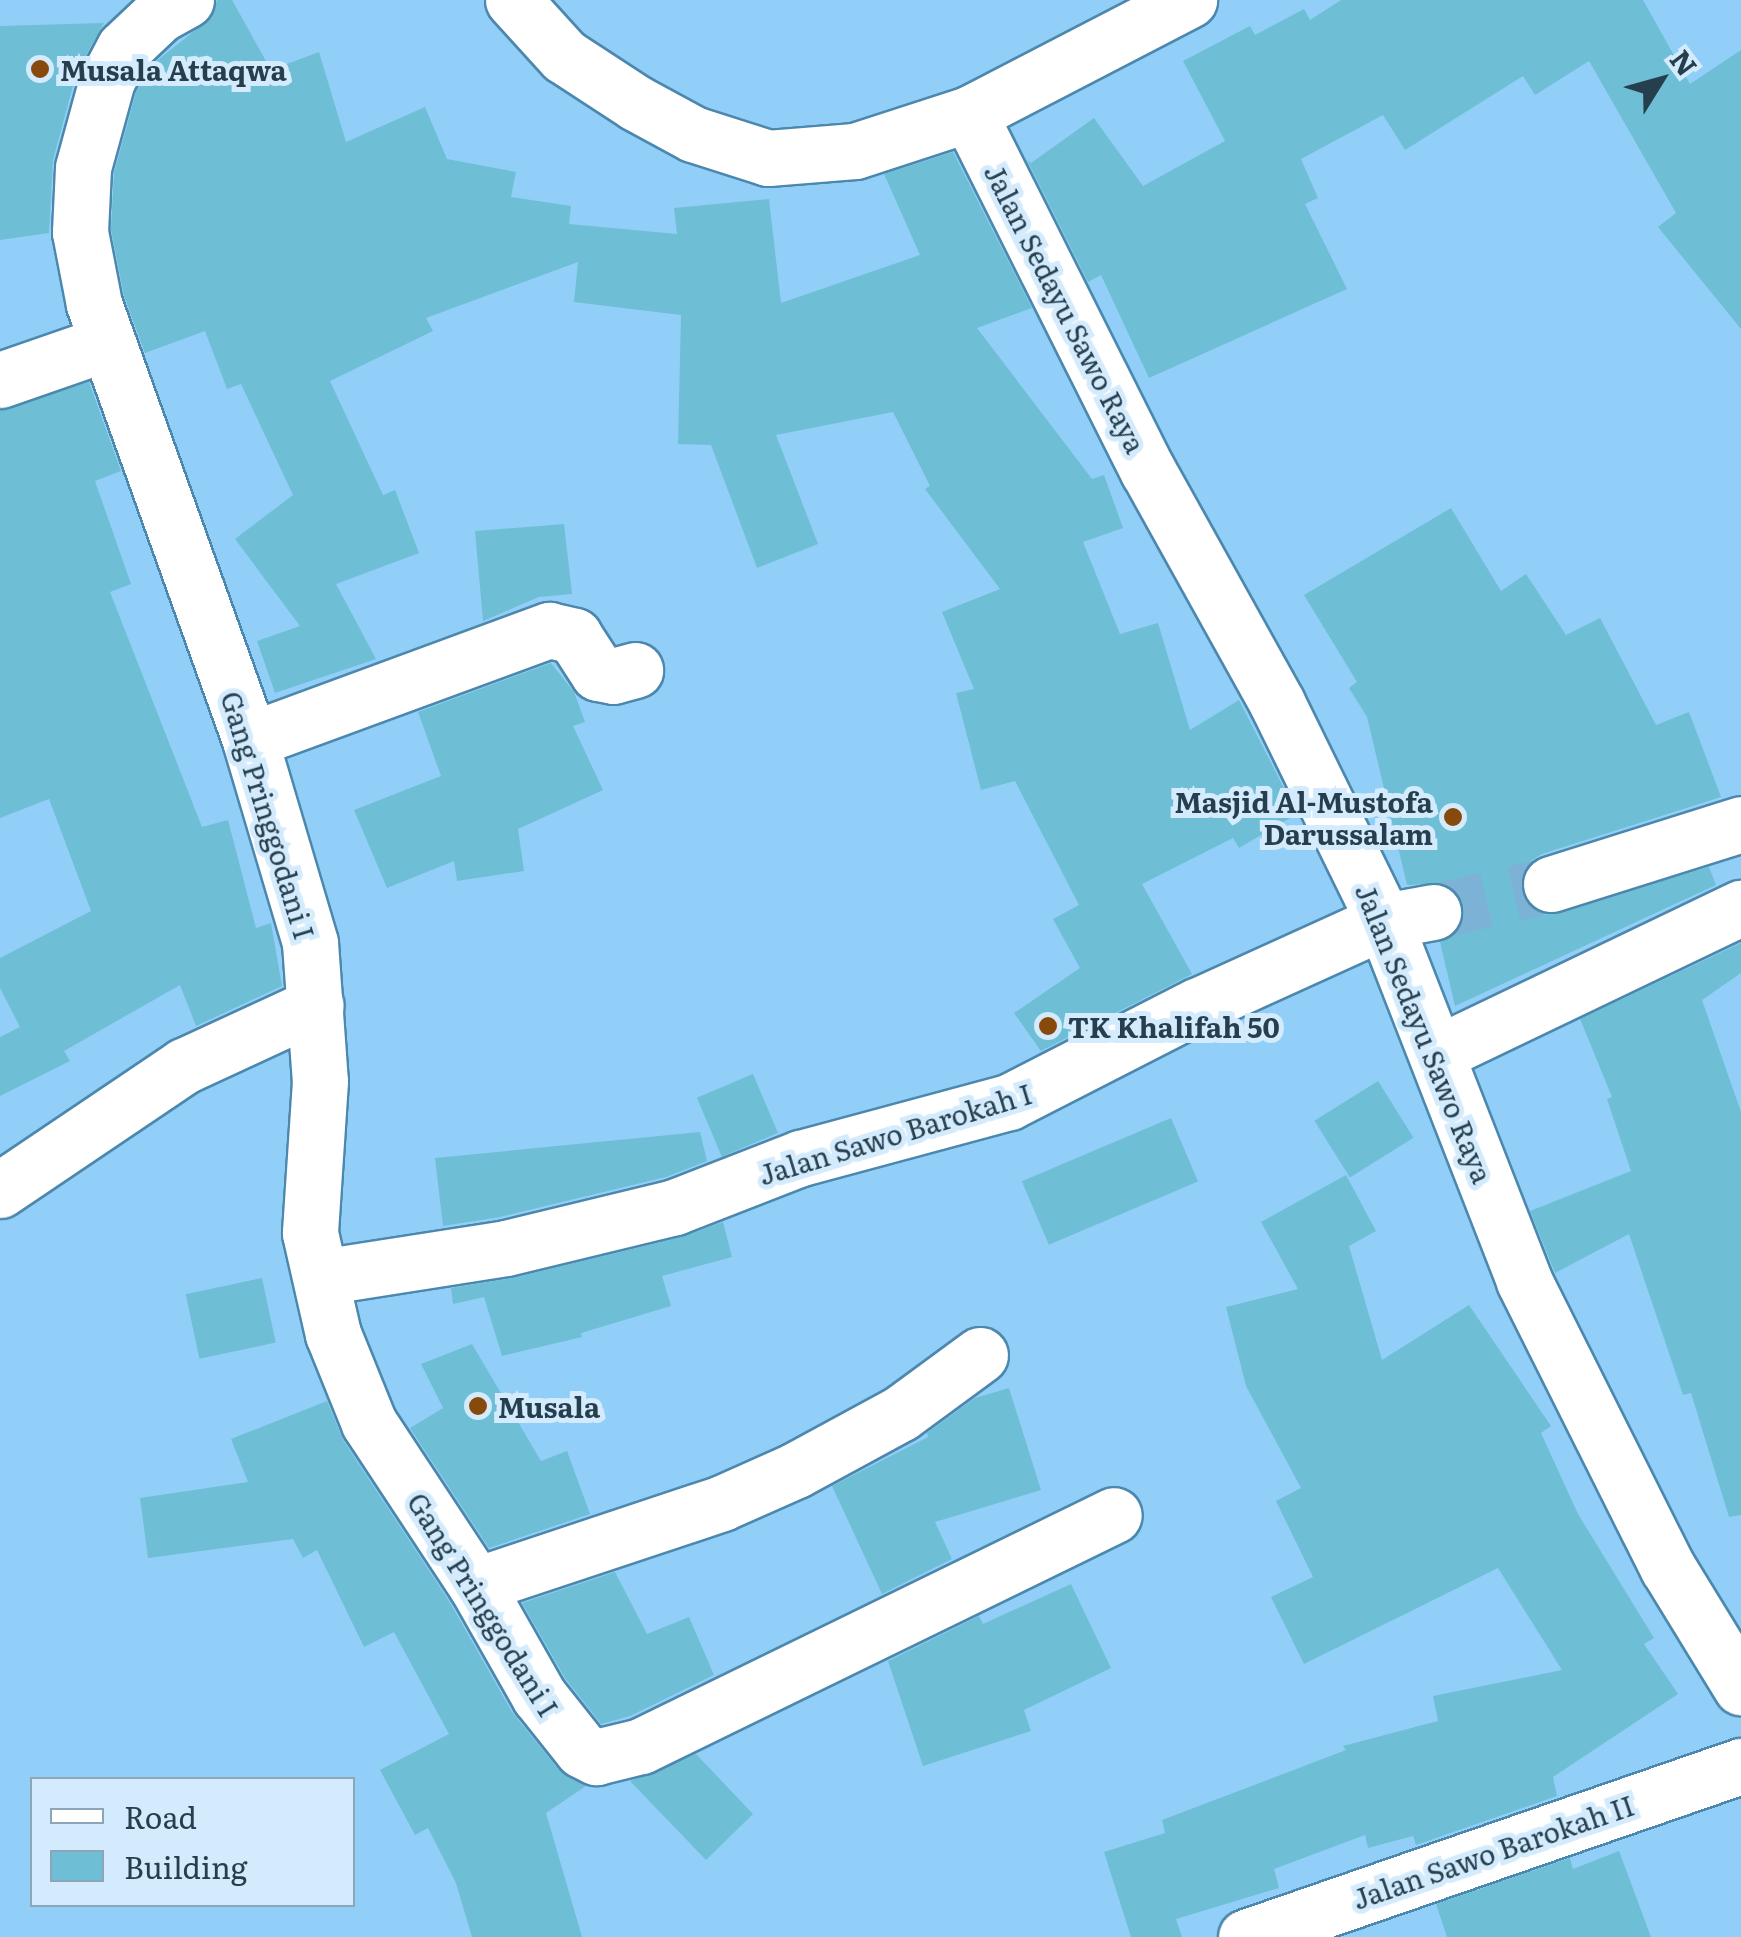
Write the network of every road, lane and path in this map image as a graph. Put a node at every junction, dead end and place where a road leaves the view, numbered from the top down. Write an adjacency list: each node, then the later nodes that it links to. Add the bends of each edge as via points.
1 (186, 0): 5 (street, Gang Pringgodani I, via 124,48 106,80 83,168 80,232)
2 (512, 0): 4 (street, via 564,56 636,102 693,134 768,158 855,152)
3 (1189, 0): 4 (street)
4 (969, 114): 12 (street, Jalan Sedayu Sawo Raya, via 1148,471 1276,702)
5 (108, 343): 6 (street); 8 (street, Gang Pringgodani I)
6 (0, 380)
7 (635, 670): 8 (street, via 598,673 574,636 549,630)
8 (250, 740): 13 (street, Gang Pringgodani I, via 310,942)
9 (1741, 824): 10 (street)
10 (1551, 884)
11 (1741, 908): 14 (street)
12 (1408, 916): 14 (street, Jalan Sedayu Sawo Raya); 16 (street, Jalan Sawo Barokah I, via 1197,1006 1009,1102 801,1158 674,1207 506,1248)
13 (316, 1005): 15 (street, via 184,1066); 16 (street, Gang Pringgodani I, via 320,1081 310,1233)
14 (1438, 1052): 20 (street, Jalan Sedayu Sawo Raya, via 1524,1281 1668,1568)
15 (0, 1190)
16 (322, 1276): 19 (street, Gang Pringgodani I, via 333,1334 369,1423)
17 (980, 1355): 19 (street, via 902,1413 796,1470 722,1502)
18 (1114, 1515): 19 (street, Gang Pringgodani I, via 612,1756 582,1750 559,1725)
19 (476, 1585)
20 (1741, 1687)
21 (1741, 1766): 22 (street, Jalan Sawo Barokah II)
22 (1246, 1937)

